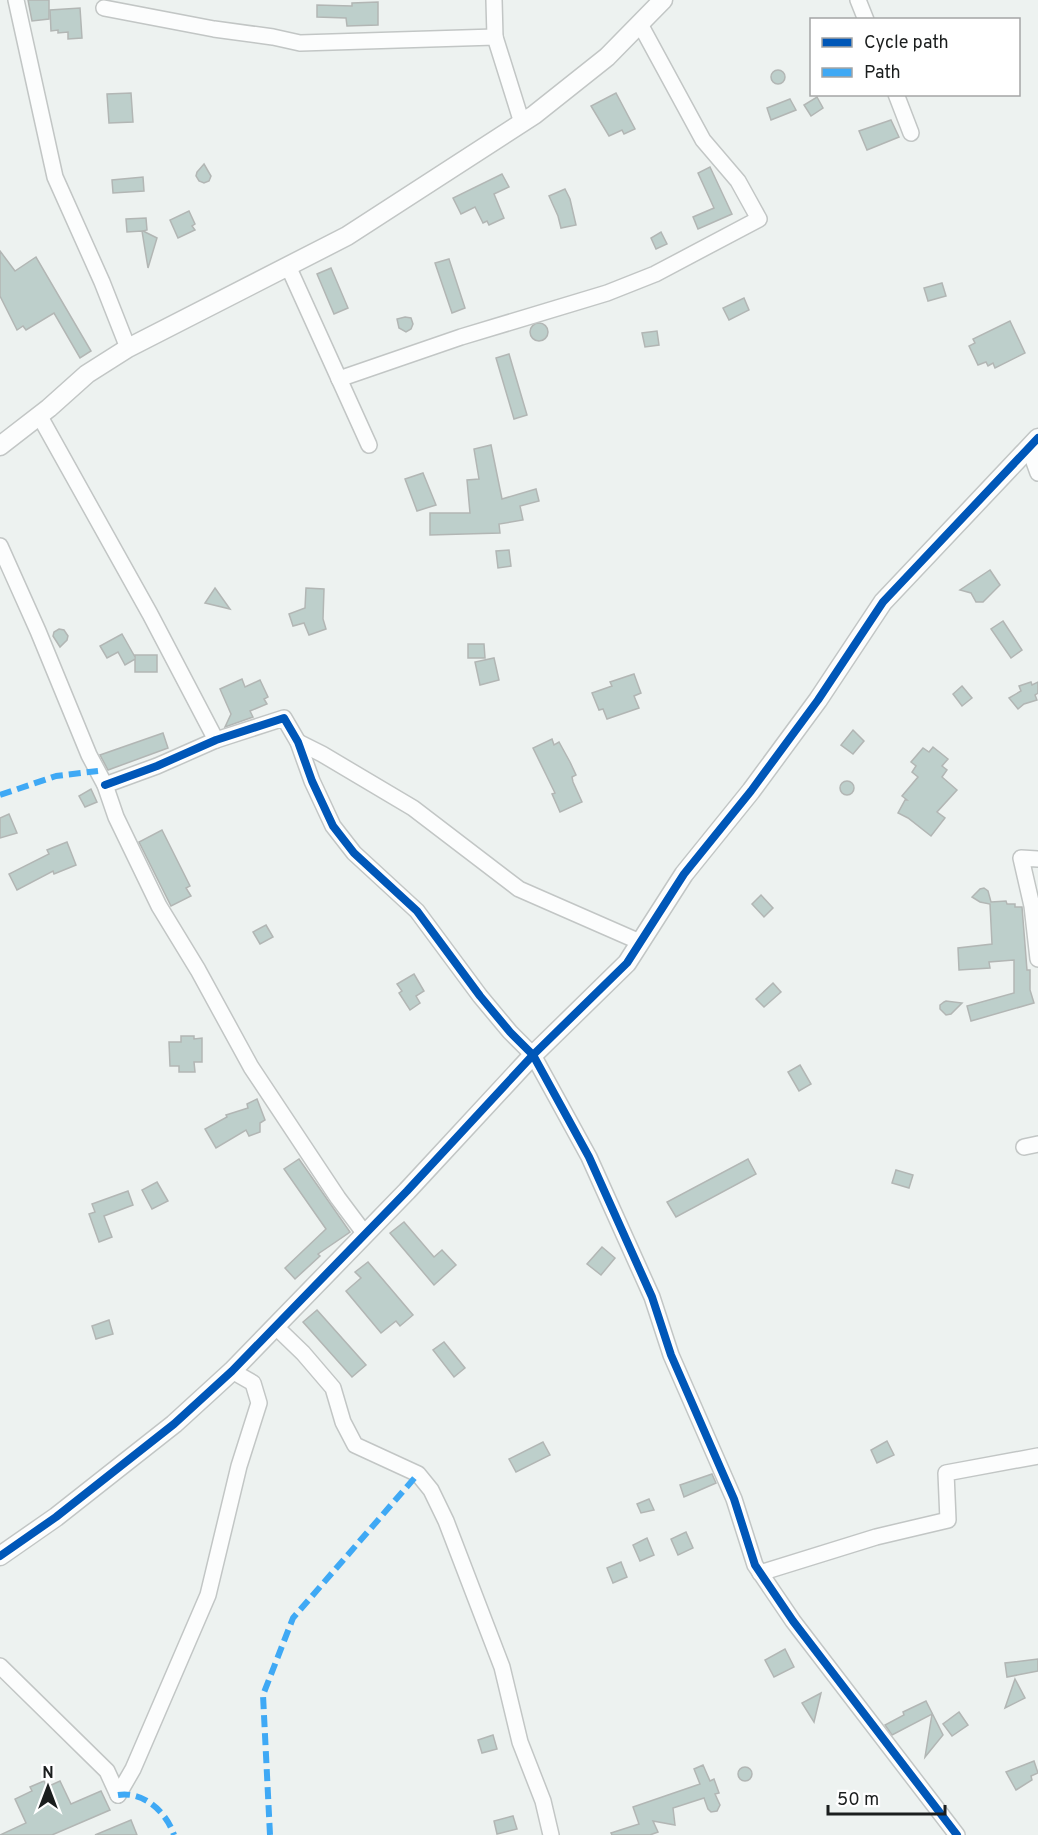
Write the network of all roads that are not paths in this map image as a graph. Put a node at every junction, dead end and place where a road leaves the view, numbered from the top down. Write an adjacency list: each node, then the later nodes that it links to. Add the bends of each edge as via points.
1 (16, 0): 13 (street, via 55,177)
2 (494, 0): 8 (street)
3 (663, 0): 7 (street)
4 (858, 0): 6 (street)
5 (104, 8): 8 (street, via 300,43)
6 (865, 18)
7 (640, 24): 10 (street, via 584,76); 14 (street, via 703,140 738,181 759,219 655,274 607,293)
8 (495, 38): 10 (street)
9 (897, 96): 11 (street)
10 (522, 123): 12 (street, via 347,236)
11 (911, 133)
12 (288, 266): 13 (street); 14 (street)
13 (128, 348): 15 (street, via 87,374)
14 (339, 379): 17 (street)
15 (39, 415): 18 (street); 21 (street)
16 (1034, 443): 19 (street); 25 (street, via 883,602 818,700 684,874)
17 (369, 445)
18 (0, 446)
19 (1038, 473)
20 (0, 546): 23 (street)
21 (216, 740): 22 (street, via 284,718); 23 (street)
22 (298, 742): 25 (street, via 413,808 519,889); 27 (street, via 333,826 354,853 417,911 480,996)
23 (105, 785): 28 (street, via 116,818 159,906 251,1066)
24 (1038, 859): 26 (street, via 1021,858)
25 (640, 942): 27 (street, via 627,963)
26 (1038, 959)
27 (533, 1055): 28 (street); 33 (street, via 589,1157 652,1297 671,1355 734,1499 754,1565)
28 (365, 1234): 29 (street)
29 (274, 1326): 30 (street); 36 (street, via 333,1388 355,1445 418,1474 431,1490 502,1667 520,1742 543,1801)
30 (232, 1371): 32 (street, via 174,1424); 34 (street, via 253,1383 259,1403 239,1466 208,1595 133,1769 118,1795 107,1771)
31 (1038, 1456): 33 (street, via 946,1473 948,1520 876,1537)
32 (0, 1556)
33 (760, 1573): 35 (street)
34 (0, 1666)
35 (954, 1834)
36 (551, 1835)

